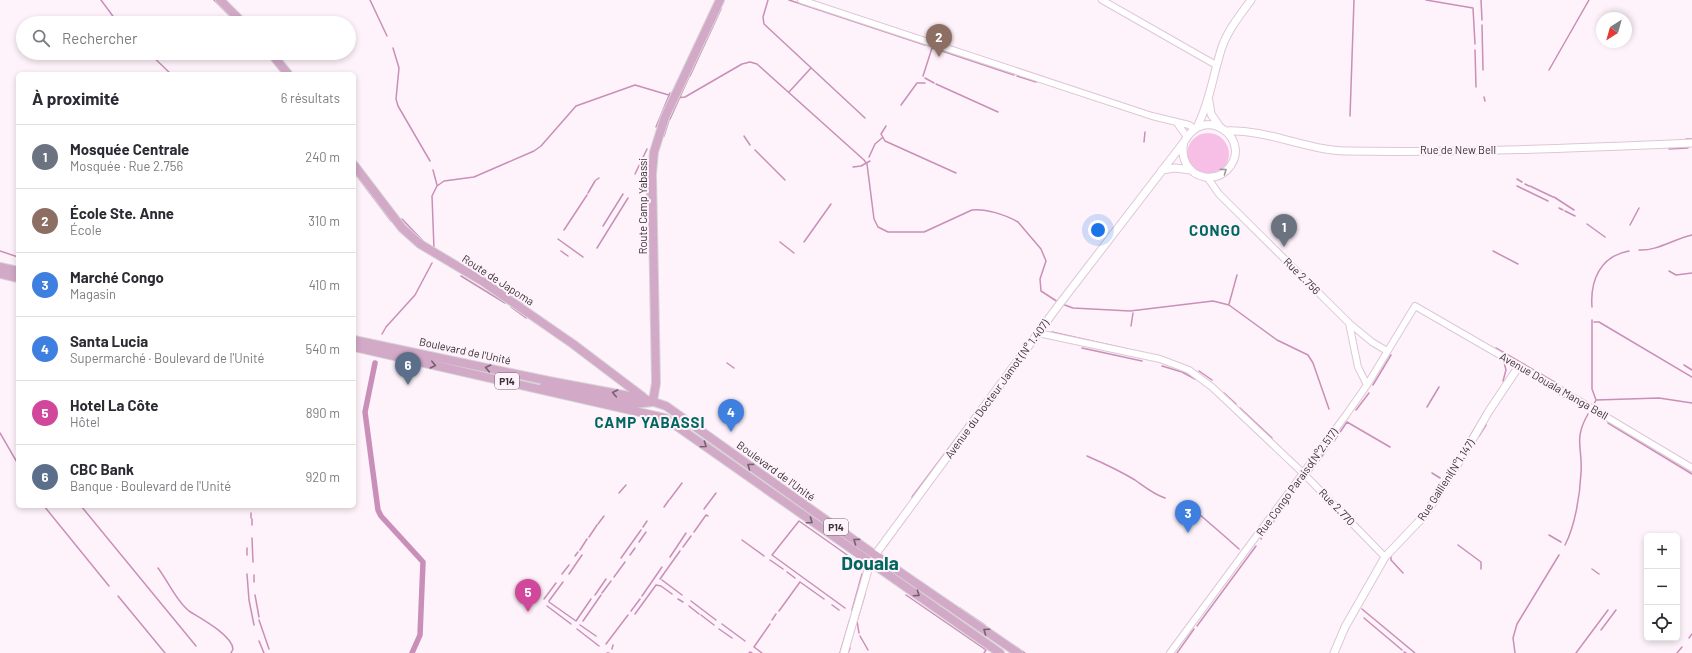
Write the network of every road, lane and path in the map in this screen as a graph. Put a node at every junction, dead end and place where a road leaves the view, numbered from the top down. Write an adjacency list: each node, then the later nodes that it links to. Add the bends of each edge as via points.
1 (220, 0): 6 (main road)
2 (720, 0): 33 (main road, Route Camp Yabassi, via 674,97 657,138 652,161 656,383)
3 (801, 0): 11 (street)
4 (1102, 0): 8 (street)
5 (1250, 0): 8 (main road, via 1226,37)
6 (236, 16)
7 (277, 60): 9 (main road)
8 (1216, 65): 10 (main road)
9 (286, 72)
10 (1209, 101): 12 (main road); 13 (main road, via 1211,114)
11 (1178, 123): 12 (street); 14 (street)
12 (1196, 128): 13 (main road, via 1209,124); 14 (main road)
13 (1223, 129): 15 (main road, Rue de New Bell, via 1249,132 1313,147 1345,150 1503,150); 19 (main road, one-way to 13, via 1220,175 1233,161 1234,142)
14 (1185, 140): 17 (main road, Avenue du Docteur Jamot (N° 1.407)); 18 (main road, via 1183,157)
15 (1692, 143)
16 (356, 168): 33 (main road, Route de Japoma, via 402,228 420,244 488,285)
17 (1162, 170): 18 (main road); 26 (main road, Avenue du Docteur Jamot (N° 1.407))
18 (1191, 170): 19 (main road)
19 (1207, 177): 25 (street, Rue 2.756, via 1219,194)
20 (0, 267): 21 (main road)
21 (16, 271)
22 (0, 274): 23 (main road)
23 (16, 278)
24 (1414, 306): 29 (street, Rue Congo Paraiso(N°2.517)); 30 (street, Avenue Douala Manga Bell)
25 (1349, 323): 29 (street, Rue 2.756); 31 (street, via 1358,367)
26 (1038, 333): 35 (street, Rue 2.770, via 1149,357 1189,370 1230,402); 36 (main road, Avenue du Docteur Jamot (N° 1.407))
27 (356, 340): 33 (main road, Boulevard de l'Unité / P14, one-way to 27)
28 (356, 347): 32 (main road, Boulevard de l'Unité / P14, one-way to 32)
29 (1387, 351): 31 (street, Rue Congo Paraiso(N°2.517))
30 (1519, 366): 34 (street, Avenue Douala Manga Bell); 37 (main road, Rue Gallieni(N°1.147), via 1425,515)
31 (1367, 385): 35 (street, Rue Congo Paraiso(N°2.517))
32 (537, 389): 33 (main road, via 543,386 552,387 633,404); 38 (main road, Boulevard de l'Unité / P14, one-way to 38, via 665,418)
33 (649, 400): 36 (main road, Boulevard de l'Unité / P14, one-way to 33, via 672,409)
34 (1692, 468)
35 (1304, 474): 37 (street, Rue 2.770); 42 (street, Rue Congo Paraiso(N°2.517))
36 (875, 555): 38 (main road, Avenue du Docteur Jamot (N° 1.407)); 41 (main road, Boulevard de l'Unité / P14, one-way to 36)
37 (1385, 557): 43 (main road, Rue Gallieni(N°1.147), via 1345,627)
38 (870, 563): 39 (main road, Avenue du Docteur Jamot (N° 1.407)); 40 (main road, Boulevard de l'Unité / P14, one-way to 40)
39 (844, 653)
40 (1000, 653)
41 (1018, 653)
42 (1170, 653)
43 (1334, 653)

